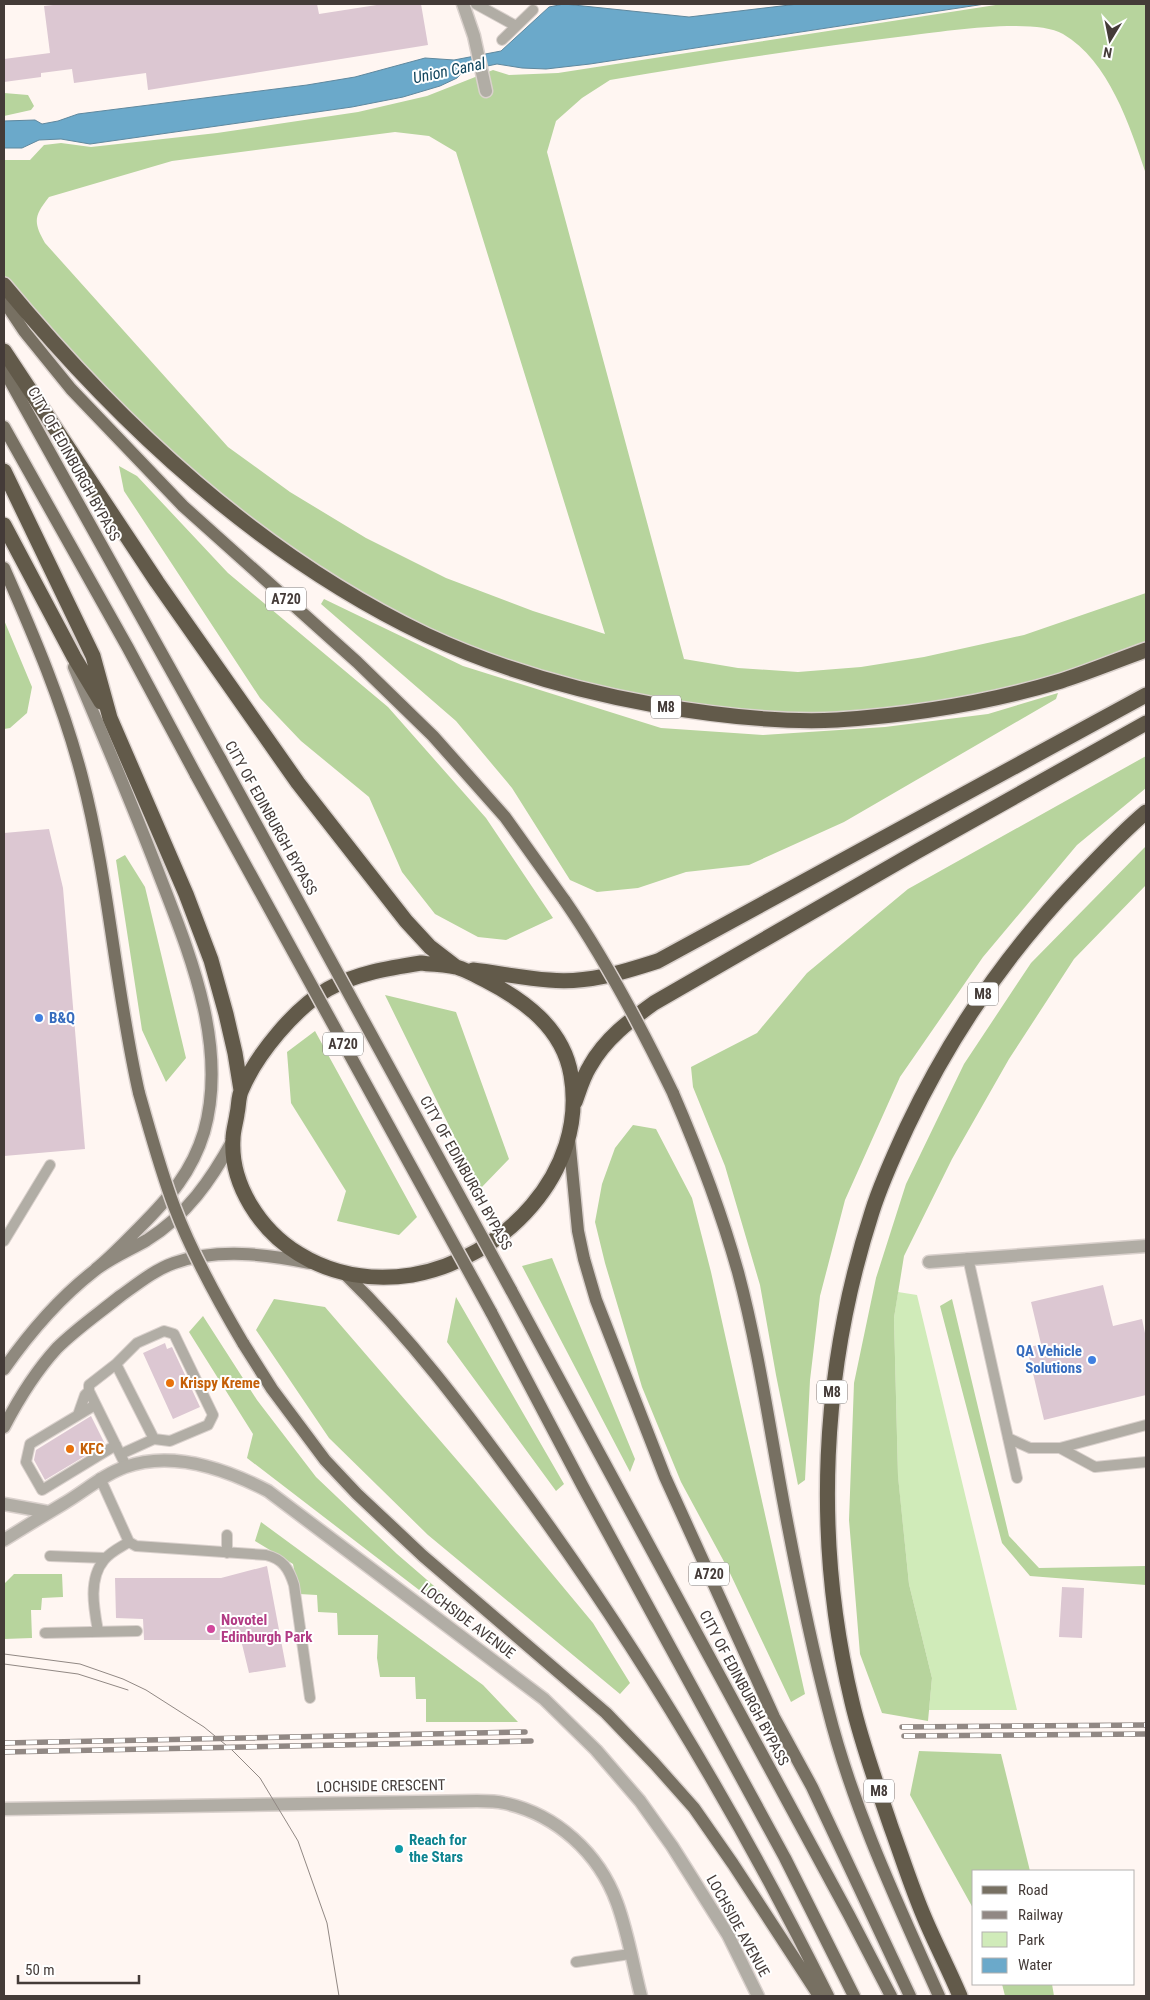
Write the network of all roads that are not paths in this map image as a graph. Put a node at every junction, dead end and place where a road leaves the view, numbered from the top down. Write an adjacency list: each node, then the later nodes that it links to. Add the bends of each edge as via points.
1 (463, 4): 6 (street)
2 (476, 4): 4 (lane)
3 (533, 10): 4 (lane)
4 (516, 26): 5 (lane)
5 (502, 40)
6 (486, 91)
7 (4, 284): 16 (highway, M8, via 118,411 225,507 383,613 428,636 526,674 615,698 724,716 832,720 887,716 1007,695 1062,680)
8 (4, 301): 70 (main road, A720, bridge, via 71,389 183,506 357,662 433,736 504,817 592,940 673,1094 704,1170 738,1271 828,1712 885,1876)
9 (4, 351): 21 (highway, via 157,582 298,783 406,921 430,947)
10 (4, 370): 68 (main road, CITY OF EDINBURGH BYPASS / A720, bridge, via 511,1290)
11 (4, 427): 67 (main road, A720, bridge, via 491,1312 785,1858)
12 (4, 472): 18 (highway, via 93,656)
13 (4, 525): 15 (highway)
14 (4, 568): 65 (main road, bridge, via 41,653 82,778 139,1093 164,1176 209,1283 272,1389 325,1460 423,1556 606,1713 694,1808)
15 (54, 620): 18 (highway); 32 (street, via 141,826 186,945 203,1000 211,1051 204,1131 184,1178 158,1210)
16 (1146, 650)
17 (1146, 695): 21 (highway, via 658,961 576,980 549,980)
18 (110, 718): 22 (highway, via 211,960)
19 (1146, 723): 23 (highway, via 654,1003 622,1026 602,1047 589,1067)
20 (1146, 812): 71 (highway, M8, via 1029,933 966,1017 940,1062 892,1159 872,1211 847,1303 839,1347 828,1444 828,1524 830,1577 843,1658 864,1749 924,1916)
21 (459, 968): 22 (highway, via 421,964 385,968 353,977 326,990 279,1032); 23 (highway, via 522,1000 541,1017 566,1058)
22 (241, 1090): 25 (highway)
23 (573, 1106): 24 (highway)
24 (569, 1133): 33 (highway, via 562,1158 542,1192 520,1220 476,1253 447,1267 404,1276); 69 (main road, A720, via 578,1231 584,1259 596,1300 664,1477 774,1717 812,1787)
25 (233, 1140): 31 (highway, via 238,1178 261,1220 284,1244); 32 (street, via 190,1205 148,1239)
26 (50, 1165): 27 (lane)
27 (4, 1241)
28 (1146, 1246): 29 (street)
29 (968, 1258): 30 (street); 41 (lane)
30 (929, 1262)
31 (320, 1265): 33 (highway); 40 (street, via 281,1257 232,1254 191,1259 158,1270 95,1315 56,1349)
32 (96, 1269): 35 (street, via 41,1321)
33 (345, 1274): 66 (main road, via 409,1340 448,1388 555,1532 608,1610 740,1826)
34 (116, 1364): 36 (lane, via 89,1385); 42 (lane); 42 (lane, via 137,1343 164,1331 174,1334 213,1415 208,1425 170,1442)
35 (4, 1369)
36 (88, 1391): 37 (lane); 38 (lane)
37 (96, 1405): 38 (lane); 44 (lane)
38 (78, 1416): 44 (lane, via 30,1444 26,1462 42,1490)
39 (1146, 1425): 43 (lane)
40 (4, 1427)
41 (1008, 1438): 43 (lane, via 1030,1448); 47 (lane)
42 (154, 1439): 44 (lane)
43 (1060, 1448): 45 (lane, via 1095,1467)
44 (121, 1455): 46 (street, LOCHSIDE AVENUE); 64 (street, LOCHSIDE AVENUE, via 222,1470 268,1492 544,1699 596,1750 640,1801 718,1920)
45 (1146, 1462)
46 (100, 1478): 49 (street, LOCHSIDE AVENUE); 52 (lane)
47 (1017, 1478)
48 (4, 1504): 49 (street)
49 (48, 1512): 51 (street, LOCHSIDE AVENUE)
50 (228, 1535): 53 (lane)
51 (4, 1540)
52 (129, 1542): 53 (lane, via 145,1548); 55 (lane)
53 (227, 1553): 59 (lane, via 275,1557 290,1571)
54 (50, 1556): 55 (lane)
55 (105, 1558): 56 (lane, via 96,1575 94,1606)
56 (98, 1631): 57 (lane); 58 (lane)
57 (137, 1631)
58 (45, 1632)
59 (310, 1698)
60 (4, 1809): 61 (street, LOCHSIDE CRESCENT, via 477,1800 503,1803 528,1810 552,1822 592,1857 617,1901)
61 (630, 1954): 62 (lane); 63 (street, LOCHSIDE CRESCENT)
62 (576, 1962)
63 (641, 1996)
64 (758, 1996)
65 (819, 1996)
66 (828, 1996)
67 (854, 1996)
68 (891, 1996)
69 (910, 1996)
70 (939, 1996)
71 (960, 1996)

